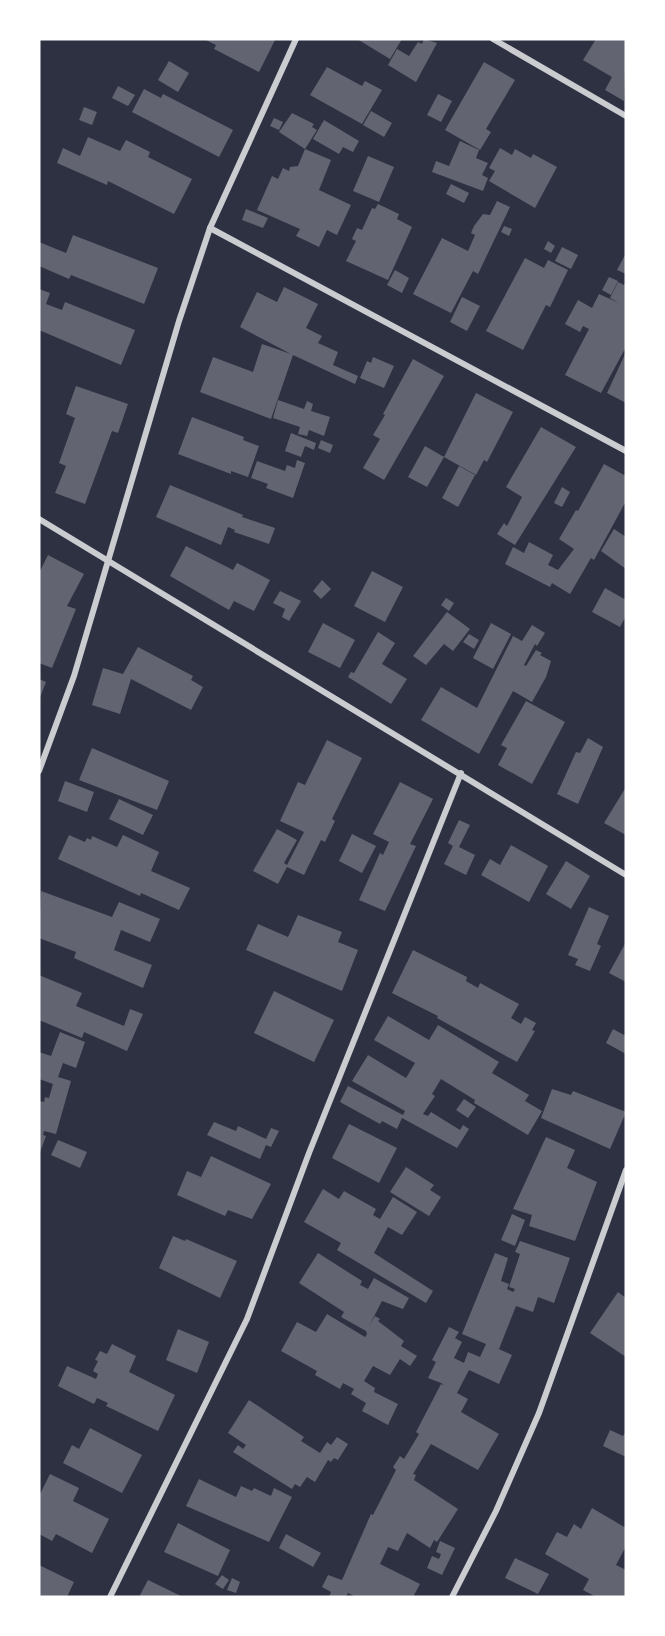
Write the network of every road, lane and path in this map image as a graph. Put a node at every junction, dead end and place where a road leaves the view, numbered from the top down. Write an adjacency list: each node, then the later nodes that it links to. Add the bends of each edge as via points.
1 (296, 39): 4 (street)
2 (493, 39): 3 (street)
3 (626, 116)
4 (210, 228): 5 (street); 7 (street)
5 (626, 451)
6 (39, 519): 7 (street)
7 (108, 562): 8 (street, via 74,676); 9 (street)
8 (39, 771)
9 (461, 773): 10 (street); 12 (street, via 247,1319)
10 (626, 875)
11 (626, 1170): 13 (street, via 539,1413 496,1511)
12 (110, 1597)
13 (452, 1597)

